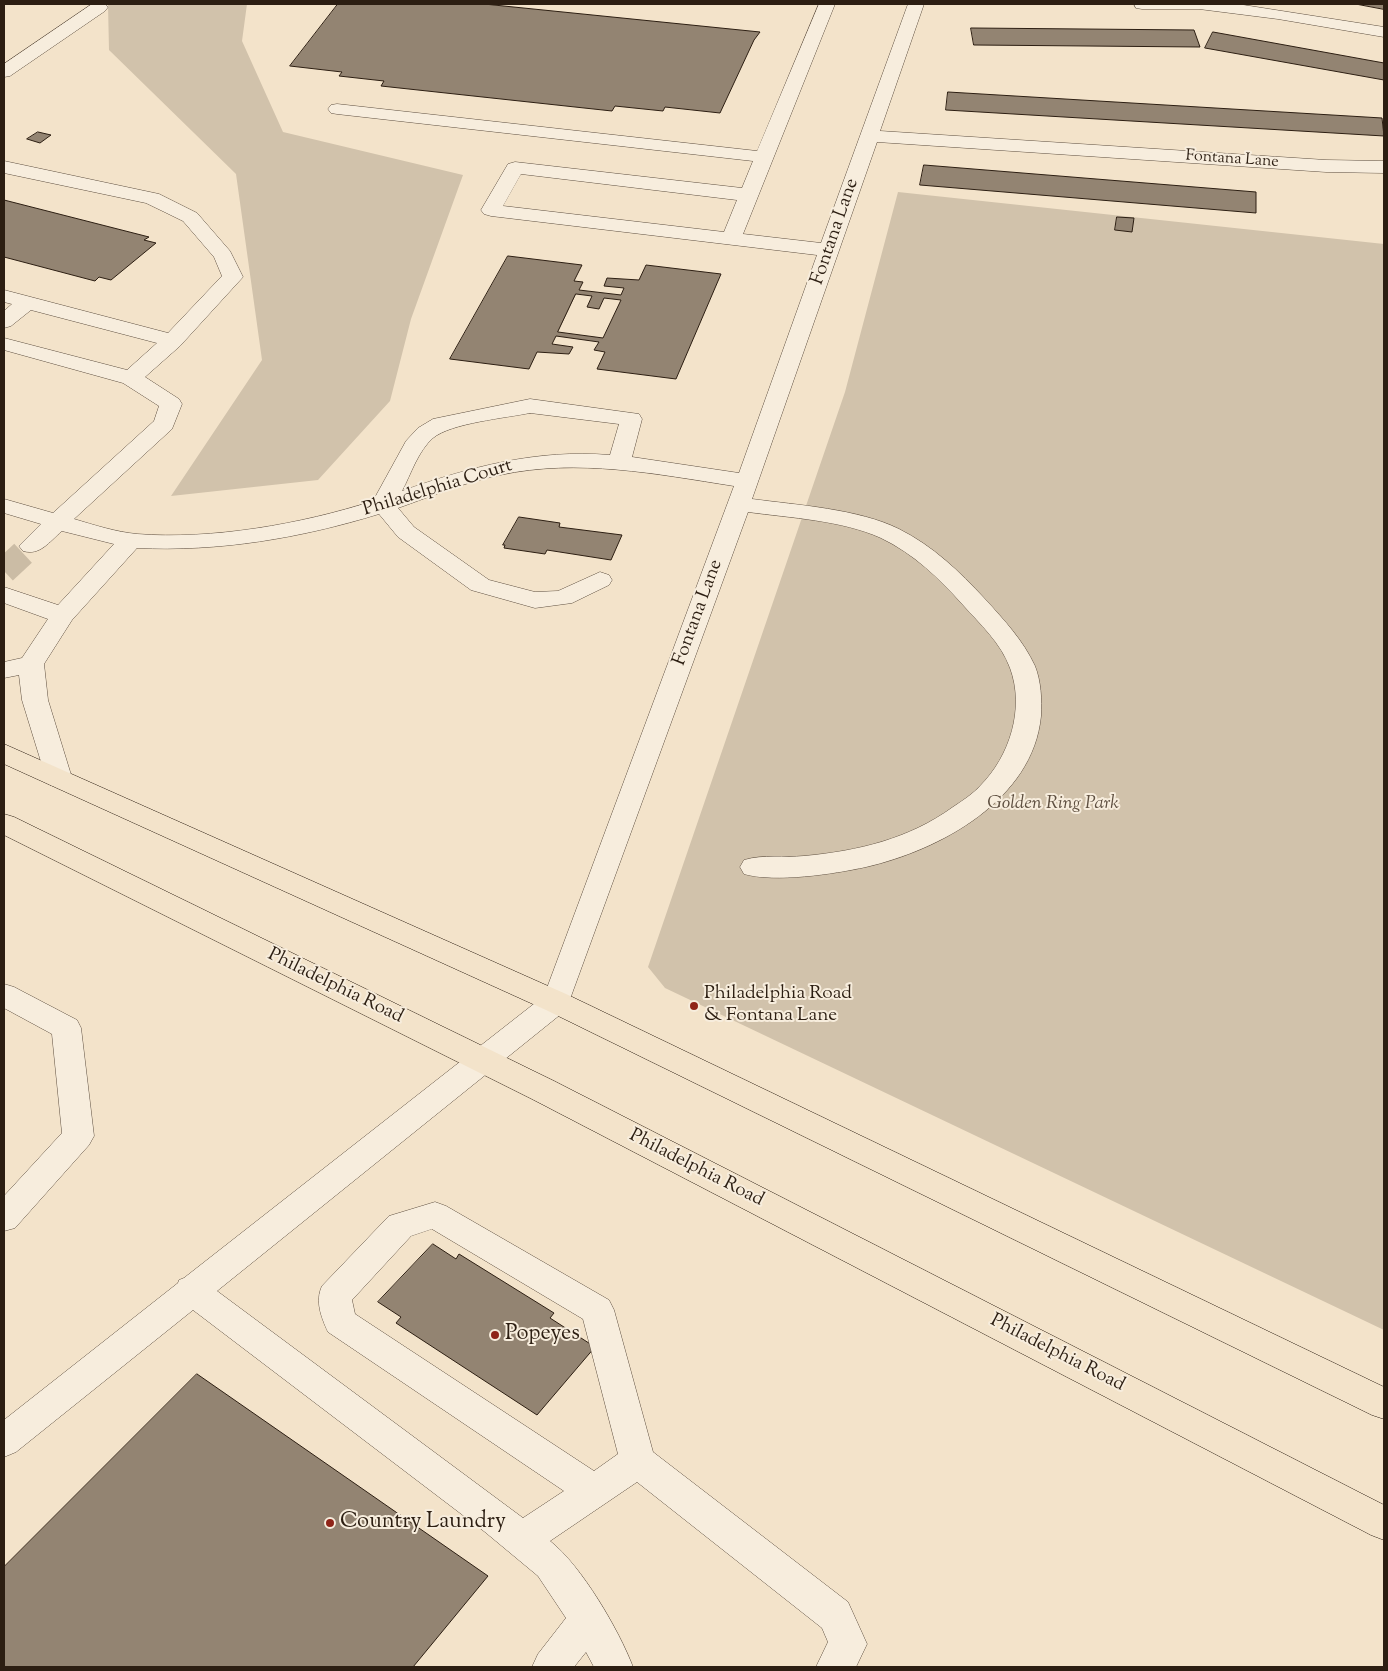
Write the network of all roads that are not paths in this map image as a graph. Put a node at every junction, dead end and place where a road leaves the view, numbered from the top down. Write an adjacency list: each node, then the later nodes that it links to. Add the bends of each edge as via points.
1 (827, 4): 9 (street)
2 (916, 4): 8 (street, Fontana Lane)
3 (1142, 4): 5 (street, via 1209,6)
4 (99, 7): 6 (street)
5 (1384, 32)
6 (4, 72)
7 (337, 109): 9 (street)
8 (870, 136): 11 (street, Fontana Lane); 14 (street, Fontana Lane)
9 (764, 157): 12 (street)
10 (4, 167): 18 (street, via 152,198 190,217 223,255 233,277)
11 (1384, 167)
12 (748, 195): 13 (street); 13 (street, via 515,168 491,210)
13 (731, 238): 14 (street)
14 (829, 250): 22 (street, Fontana Lane)
15 (4, 296): 16 (street)
16 (27, 302): 17 (street); 18 (street)
17 (4, 322)
18 (172, 341): 20 (street)
19 (4, 344): 20 (street)
20 (131, 378): 25 (street, via 171,404 164,424)
21 (619, 464): 22 (street, Philadelphia Court); 23 (street, Philadelphia Court, via 555,460 523,464 490,470); 23 (street, via 631,419 530,406 441,424 426,433 414,446)
22 (743, 492): 36 (street, Philadelphia Court, via 889,533 922,552 952,578 1006,637 1022,668 1029,701 1026,732 1012,763 990,793 962,815 924,837 887,852 846,861); 38 (street, Fontana Lane)
23 (383, 504): 26 (street, Philadelphia Court, via 348,516 262,533 183,542); 28 (street, via 406,532 480,585 535,600 563,598)
24 (4, 506): 25 (street, Philadelphia Court)
25 (56, 522): 26 (street, Philadelphia Court); 27 (street)
26 (130, 540): 30 (street)
27 (31, 546)
28 (600, 580)
29 (4, 595): 30 (street)
30 (63, 615): 31 (street)
31 (31, 664): 32 (street); 34 (street, via 35,700)
32 (4, 670)
33 (4, 753): 34 (main road)
34 (59, 778): 38 (main road)
35 (4, 824): 39 (main road, Philadelphia Road)
36 (754, 868)
37 (4, 995): 40 (street, via 66,1028 78,1136)
38 (556, 1002): 39 (street); 42 (main road)
39 (483, 1060): 41 (street); 46 (main road, Philadelphia Road)
40 (4, 1218)
41 (191, 1290): 43 (street); 47 (street)
42 (1384, 1404)
43 (4, 1441)
44 (638, 1461): 45 (street); 45 (street, via 597,1310 435,1215 400,1226 334,1296 340,1322); 51 (street, via 835,1615 848,1644)
45 (594, 1491): 47 (street)
46 (1384, 1523)
47 (522, 1539): 48 (street, via 551,1564)
48 (588, 1619): 49 (street); 50 (street)
49 (551, 1667)
50 (614, 1667)
51 (835, 1667)

